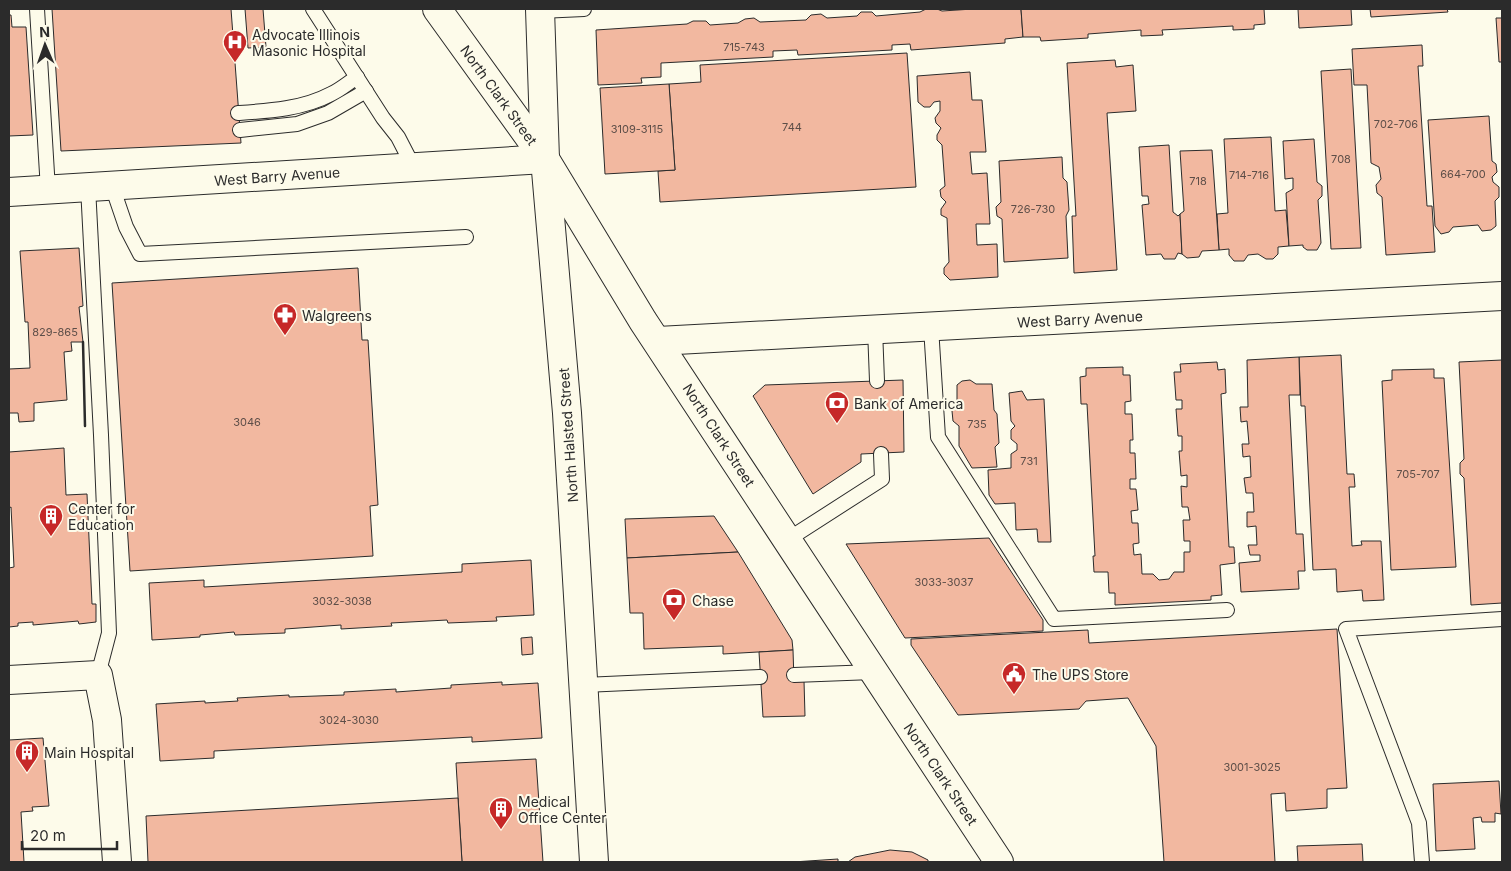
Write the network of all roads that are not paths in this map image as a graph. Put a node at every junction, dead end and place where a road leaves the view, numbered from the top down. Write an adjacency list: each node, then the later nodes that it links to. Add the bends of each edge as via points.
1 (37, 9): 13 (lane)
2 (314, 9): 6 (lane)
3 (437, 9): 10 (main road, North Clark Street)
4 (584, 9): 5 (lane)
5 (540, 10): 10 (main road, North Halsted Street)
6 (357, 77): 7 (lane); 8 (lane, via 330,95 298,106)
7 (366, 91): 9 (lane, via 328,113 297,124); 11 (lane, via 398,137)
8 (238, 113)
9 (240, 130)
10 (546, 159): 11 (main road, West Barry Avenue); 19 (main road, North Clark Street); 30 (main road, North Halsted Street, via 567,413)
11 (414, 168): 12 (main road, West Barry Avenue)
12 (100, 187): 13 (main road, West Barry Avenue); 15 (lane, via 140,254); 26 (lane, via 101,435 109,633)
13 (48, 190): 14 (main road, West Barry Avenue)
14 (9, 192)
15 (466, 237)
16 (1502, 296): 17 (main road, West Barry Avenue)
17 (931, 327): 18 (main road, West Barry Avenue); 23 (lane, via 938,437 1054,619)
18 (875, 329): 19 (main road, West Barry Avenue); 20 (lane)
19 (658, 341): 22 (main road, North Clark Street)
20 (877, 381)
21 (881, 454): 22 (lane, via 882,479)
22 (787, 540): 25 (main road, North Clark Street)
23 (1227, 610)
24 (1502, 618): 34 (lane, via 1346,628 1419,823)
25 (873, 672): 27 (lane); 33 (main road, North Clark Street)
26 (98, 675): 29 (main road); 31 (main road, via 107,720)
27 (794, 675)
28 (760, 677): 30 (lane)
29 (9, 680)
30 (584, 685): 32 (main road, North Halsted Street)
31 (117, 862)
32 (594, 862)
33 (1000, 862)
34 (1422, 862)

